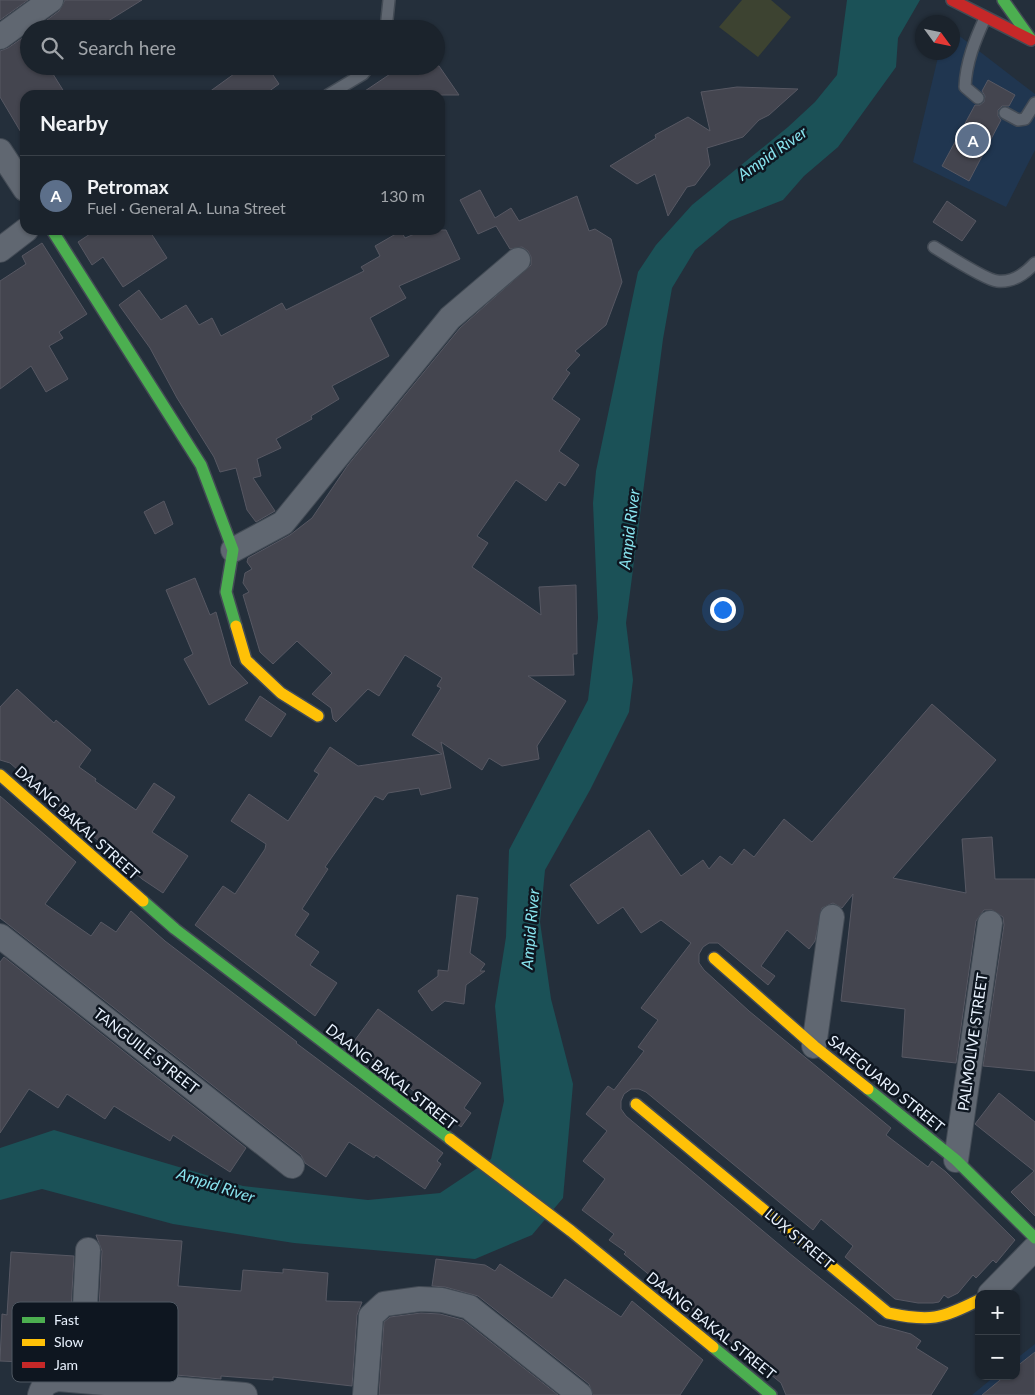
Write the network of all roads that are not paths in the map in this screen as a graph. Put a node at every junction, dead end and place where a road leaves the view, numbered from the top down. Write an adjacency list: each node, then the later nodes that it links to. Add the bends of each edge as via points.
1 (52, 0): 7 (street)
2 (389, 0): 8 (lane)
3 (952, 0): 6 (street)
4 (995, 0): 6 (lane)
5 (1003, 0): 11 (street)
6 (985, 18): 11 (street); 14 (lane, via 965,73 965,87)
7 (23, 20)
8 (387, 20)
9 (20, 22): 10 (street)
10 (0, 36)
11 (1034, 38)
12 (362, 75): 13 (lane)
13 (337, 90)
14 (978, 98)
15 (1035, 103): 16 (lane, via 1025,119 1018,120)
16 (1005, 113)
17 (0, 151): 18 (street)
18 (20, 181)
19 (20, 235): 22 (street)
20 (55, 235): 25 (street, via 201,465)
21 (934, 248): 24 (lane, via 996,281 1012,280)
22 (0, 250)
23 (518, 260): 25 (street, via 450,318 283,523)
24 (1035, 263)
25 (233, 550): 26 (street, via 226,592 246,660 281,693)
26 (318, 716)
27 (0, 775): 49 (street, DAANG BAKAL STREET, via 175,930 571,1231)
28 (832, 917): 32 (street)
29 (990, 923): 34 (street, PALMOLIVE STREET)
30 (1, 939): 35 (street, TANGUILE STREET)
31 (714, 958): 32 (street, SAFEGUARD STREET)
32 (814, 1046): 34 (street, SAFEGUARD STREET)
33 (636, 1104): 41 (street, LUX STREET, via 888,1313 922,1321 944,1317)
34 (956, 1160): 36 (street, SAFEGUARD STREET)
35 (292, 1166)
36 (1035, 1238)
37 (1035, 1248): 39 (street)
38 (88, 1250): 40 (street)
39 (994, 1290)
40 (85, 1302)
41 (975, 1302)
42 (48, 1382): 45 (street)
43 (89, 1382): 44 (street)
44 (166, 1392): 46 (street)
45 (40, 1395)
46 (245, 1395)
47 (365, 1395): 48 (street, via 370,1316 384,1304 420,1299 442,1300 468,1307)
48 (580, 1395)
49 (771, 1395)

